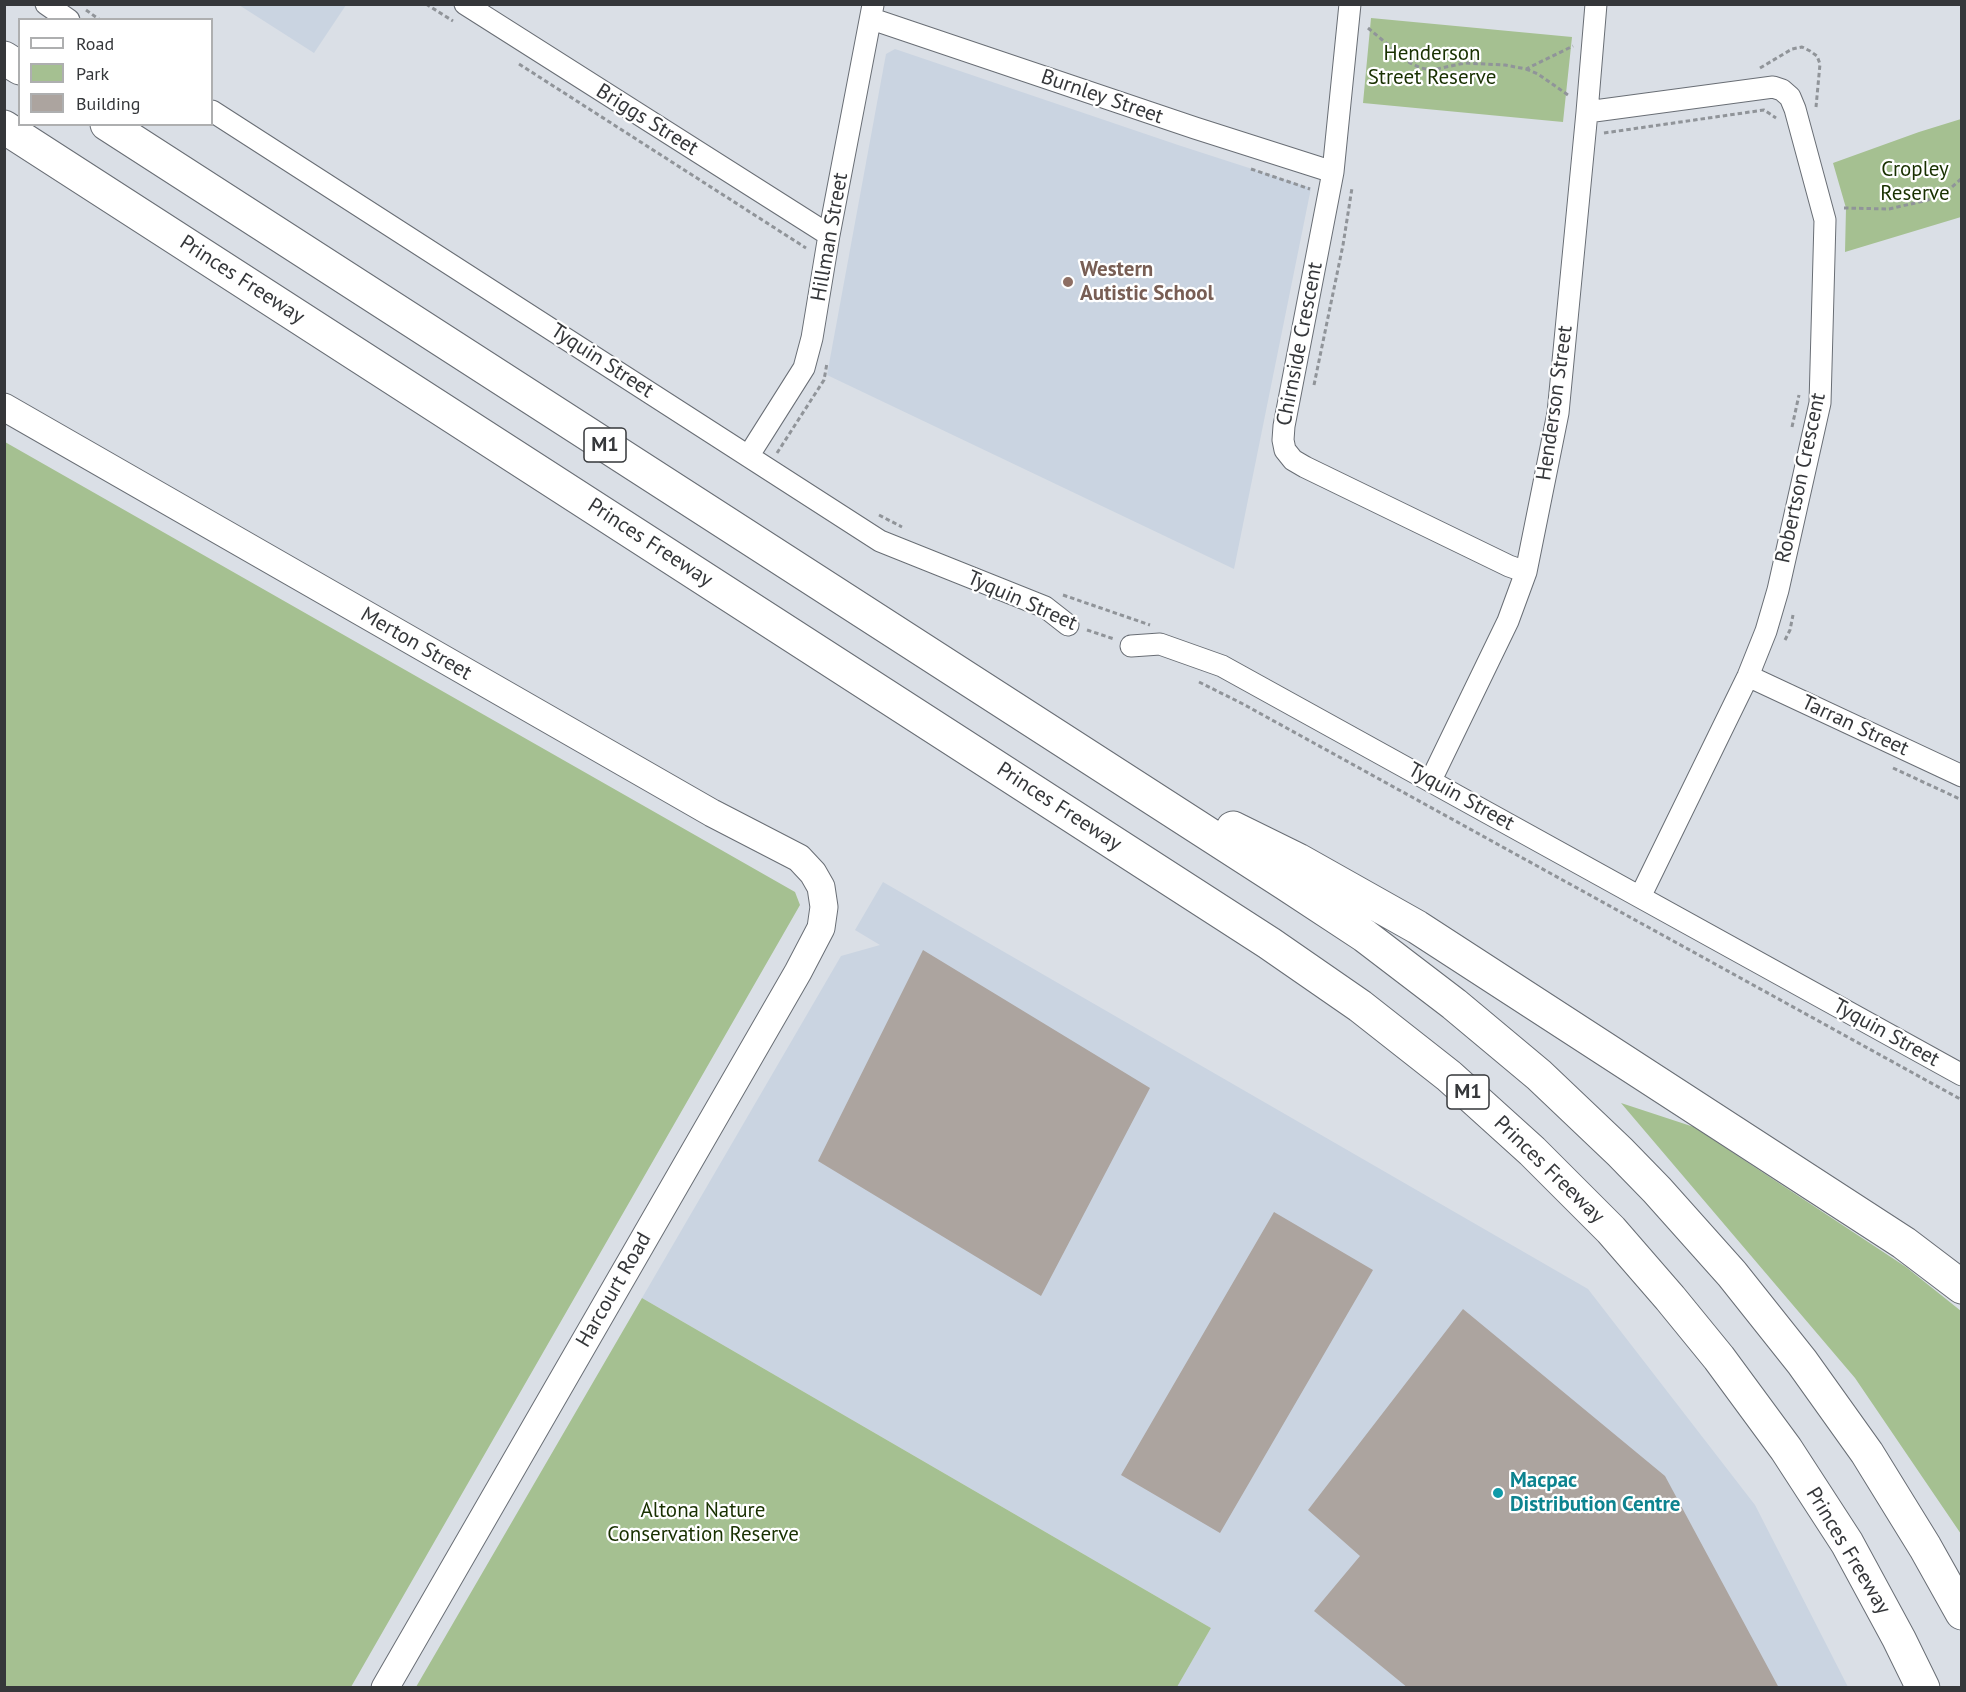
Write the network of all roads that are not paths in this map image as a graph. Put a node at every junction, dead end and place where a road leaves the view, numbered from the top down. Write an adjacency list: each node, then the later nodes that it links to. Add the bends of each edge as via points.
1 (46, 4): 6 (street)
2 (465, 4): 14 (street, Briggs Street)
3 (1350, 4): 13 (street, Chirnside Crescent)
4 (1596, 4): 10 (street, Henderson Street)
5 (872, 12): 13 (street, Burnley Street, via 1195,128); 14 (street, Hillman Street)
6 (66, 18)
7 (4, 58): 8 (highway)
8 (18, 67)
9 (213, 112): 16 (street, Tyquin Street)
10 (1587, 112): 17 (street, Henderson Street, via 1558,413); 20 (street, Robertson Crescent, via 1773,87 1790,97 1795,109 1825,220 1820,403 1778,590)
11 (110, 126): 21 (highway, M1)
12 (4, 128): 30 (highway, Princes Freeway / M1, via 1269,943 1405,1040 1491,1112 1572,1189 1648,1271 1719,1358 1786,1449 1847,1543)
13 (1333, 172): 17 (street, Chirnside Crescent, via 1284,426 1285,450 1305,467)
14 (829, 235): 16 (street, Hillman Street, via 804,368)
15 (4, 407): 24 (street, Merton Street, via 702,808 799,858)
16 (749, 455): 18 (street, Tyquin Street, via 880,540 1044,607)
17 (1526, 572): 23 (street, Henderson Street, via 1508,621)
18 (1068, 625)
19 (1131, 646): 23 (street, Tyquin Street, via 1160,644 1222,666)
20 (1748, 676): 22 (street, Tarran Street); 25 (street, Robertson Crescent)
21 (1102, 765): 27 (highway, via 1298,860 1418,927 1904,1243); 28 (highway, M1, via 1409,969 1539,1075 1620,1152 1732,1274 1802,1362 1867,1453)
22 (1962, 776)
23 (1431, 780): 25 (street, Tyquin Street)
24 (821, 887): 29 (street, Harcourt Road, via 821,928 798,972)
25 (1640, 897): 26 (street, Tyquin Street)
26 (1962, 1074)
27 (1962, 1287)
28 (1959, 1608)
29 (385, 1688)
30 (1923, 1688)

